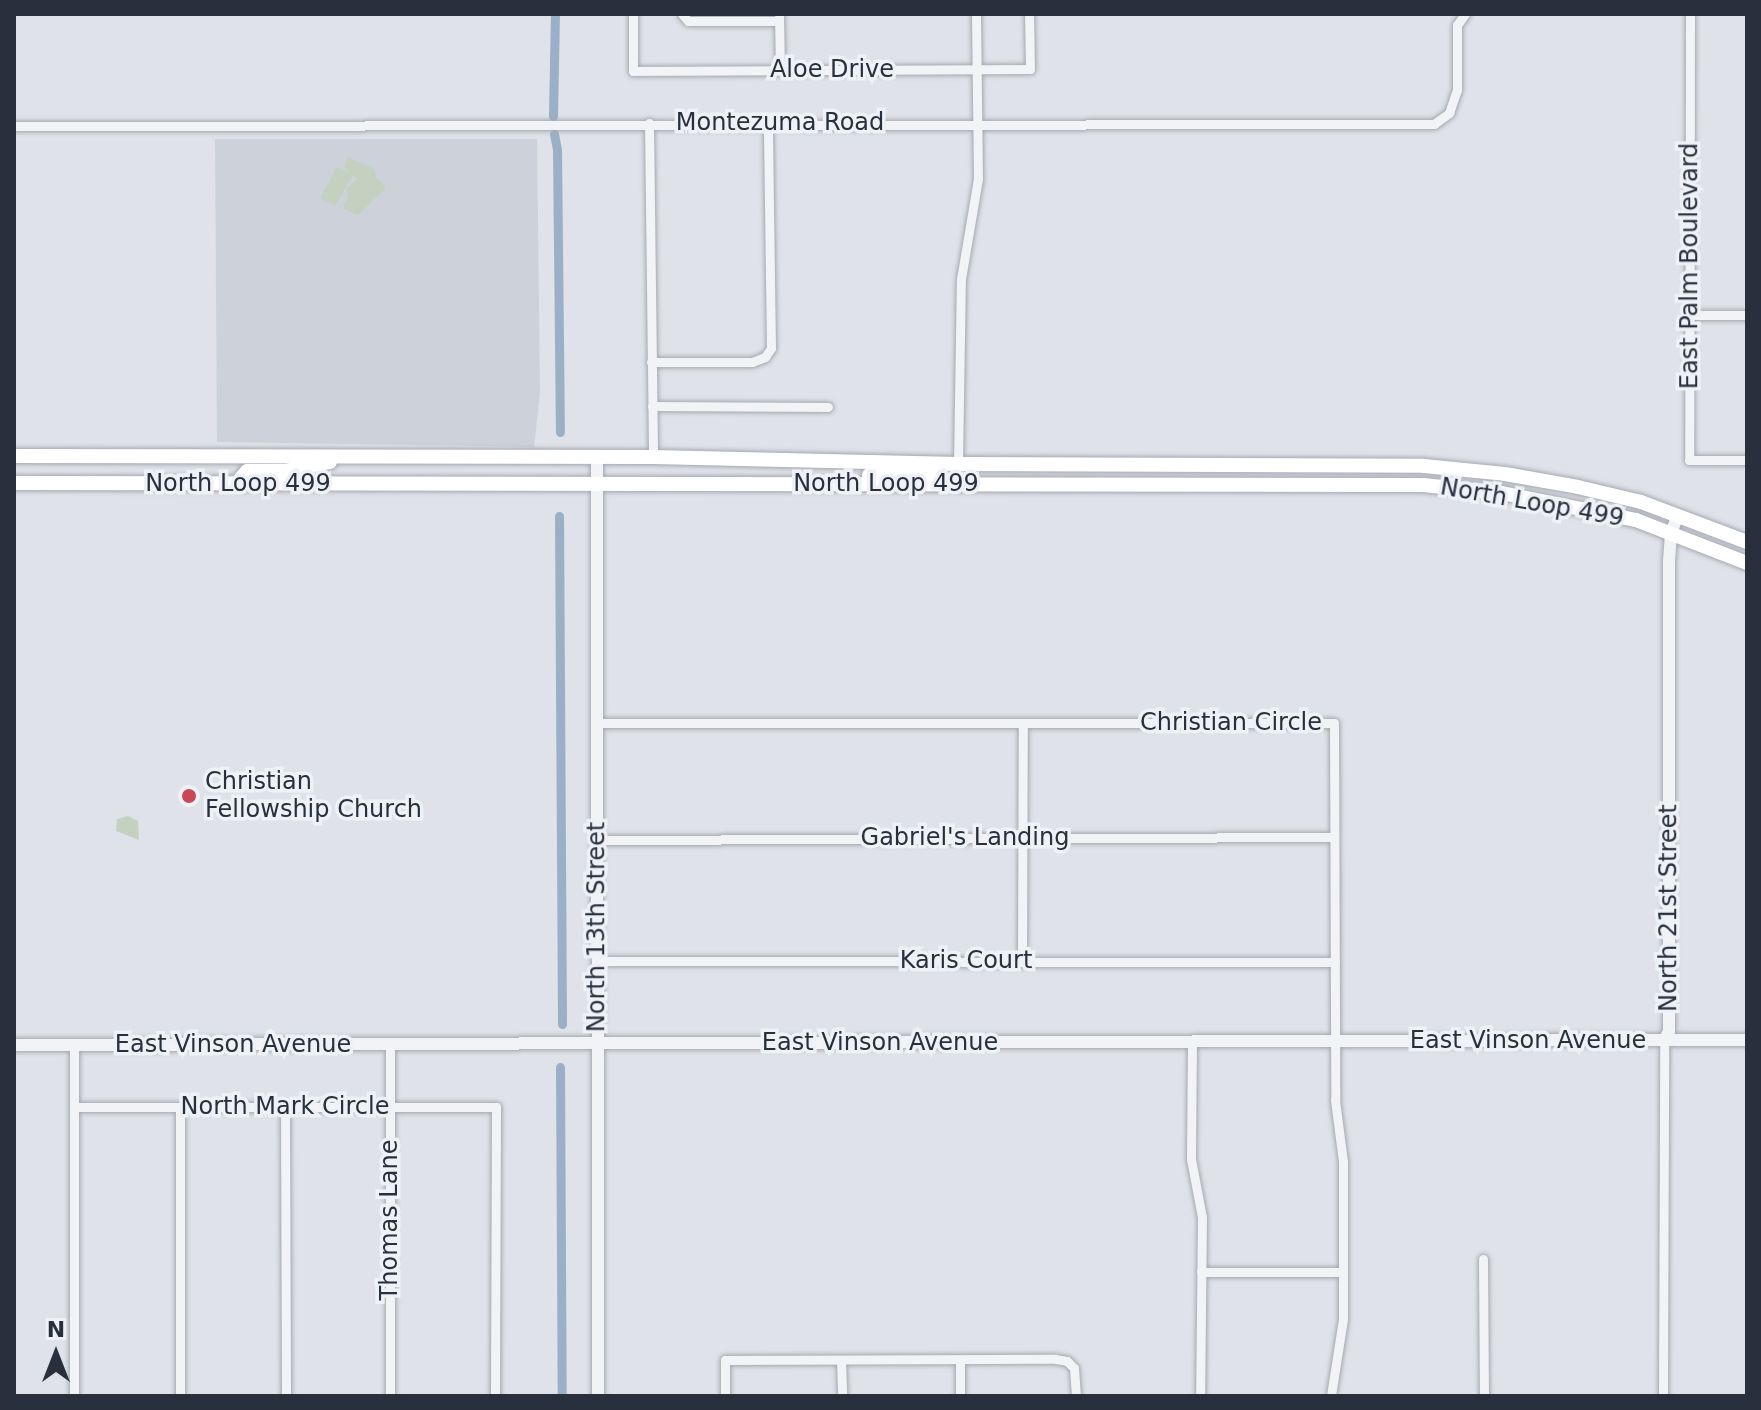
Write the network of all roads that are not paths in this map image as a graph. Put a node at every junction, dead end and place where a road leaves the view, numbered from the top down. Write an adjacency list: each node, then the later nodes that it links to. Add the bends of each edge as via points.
1 (633, 14): 10 (street, Aloe Drive, via 633,71)
2 (682, 14): 7 (street, via 688,21)
3 (976, 14): 9 (street)
4 (1029, 14): 9 (street, Aloe Drive, via 1030,69)
5 (1690, 14): 15 (street, East Palm Boulevard)
6 (779, 17): 7 (street); 10 (street)
7 (731, 18)
8 (1462, 18): 13 (street, Montezuma Road, via 1457,90 1449,113 1434,124)
9 (977, 69): 10 (street, Aloe Drive); 13 (street)
10 (780, 70)
11 (649, 123): 12 (street, Montezuma Road); 14 (street, Montezuma Road); 17 (street)
12 (768, 123): 13 (street, Montezuma Road); 17 (street, via 771,348 752,362)
13 (978, 123): 25 (street, via 976,202 961,279)
14 (14, 126)
15 (1690, 315): 16 (street); 24 (street, East Palm Boulevard, via 1689,460)
16 (1747, 315)
17 (651, 362): 18 (street)
18 (652, 406): 19 (street); 22 (street)
19 (828, 407)
20 (14, 456): 21 (main road, North Loop 499)
21 (346, 456): 23 (main road, North Loop 499); 27 (main road, via 304,468 247,471)
22 (653, 457): 23 (main road, North Loop 499); 25 (main road, North Loop 499)
23 (597, 458): 29 (street, North 13th Street)
24 (1747, 460)
25 (958, 464): 28 (main road, via 953,472 865,475); 30 (main road, North Loop 499, via 1424,466 1578,487)
26 (14, 483): 27 (main road, North Loop 499)
27 (242, 484): 29 (main road, North Loop 499)
28 (817, 485): 29 (main road, North Loop 499); 31 (main road, North Loop 499, via 1423,485 1574,506)
29 (597, 486): 34 (street, North 13th Street)
30 (1678, 515): 31 (street, North 21st Street); 32 (main road, North Loop 499)
31 (1671, 533): 33 (main road, North Loop 499); 44 (street, North 21st Street, via 1669,1031)
32 (1747, 542)
33 (1747, 563)
34 (597, 723): 35 (street, Christian Circle); 38 (street, North 13th Street)
35 (1023, 724): 36 (street); 37 (street, Christian Circle, via 1334,723)
36 (1022, 837): 37 (street, Gabriel's Landing); 38 (street, Gabriel's Landing); 40 (street)
37 (1333, 837): 41 (street, Christian Circle)
38 (597, 840): 39 (street, North 13th Street)
39 (598, 961): 40 (street, Karis Court); 47 (street, North 13th Street)
40 (1022, 961): 41 (street, Karis Court)
41 (1335, 962): 43 (street, Christian Circle)
42 (1747, 1040): 44 (street, East Vinson Avenue)
43 (1335, 1041): 44 (street, East Vinson Avenue); 45 (street, East Vinson Avenue); 56 (street, Christian Circle)
44 (1664, 1041): 72 (street, North 21st Street)
45 (1192, 1042): 47 (street, East Vinson Avenue); 55 (street, via 1191,1159 1201,1203)
46 (390, 1044): 47 (street, East Vinson Avenue); 49 (street, East Vinson Avenue); 53 (street, Thomas Lane)
47 (598, 1044): 64 (street, North 13th Street)
48 (14, 1045): 49 (street, East Vinson Avenue)
49 (74, 1045): 50 (street)
50 (74, 1107): 51 (street, North Mark Circle); 59 (street)
51 (180, 1107): 52 (street, North Mark Circle); 60 (street)
52 (285, 1107): 53 (street, North Mark Circle); 61 (street)
53 (390, 1107): 62 (street, Thomas Lane); 63 (street, North Mark Circle, via 496,1107)
54 (1483, 1259): 71 (street)
55 (1201, 1272): 56 (street); 69 (street)
56 (1343, 1272): 70 (street, Christian Circle, via 1343,1319)
57 (841, 1360): 58 (street); 65 (street, via 725,1360); 66 (street)
58 (960, 1360): 67 (street); 68 (street, via 1067,1361 1074,1368)
59 (74, 1396)
60 (180, 1396)
61 (286, 1396)
62 (390, 1396)
63 (495, 1396)
64 (598, 1396)
65 (725, 1396)
66 (842, 1396)
67 (960, 1396)
68 (1076, 1396)
69 (1200, 1396)
70 (1331, 1396)
71 (1484, 1396)
72 (1663, 1396)

